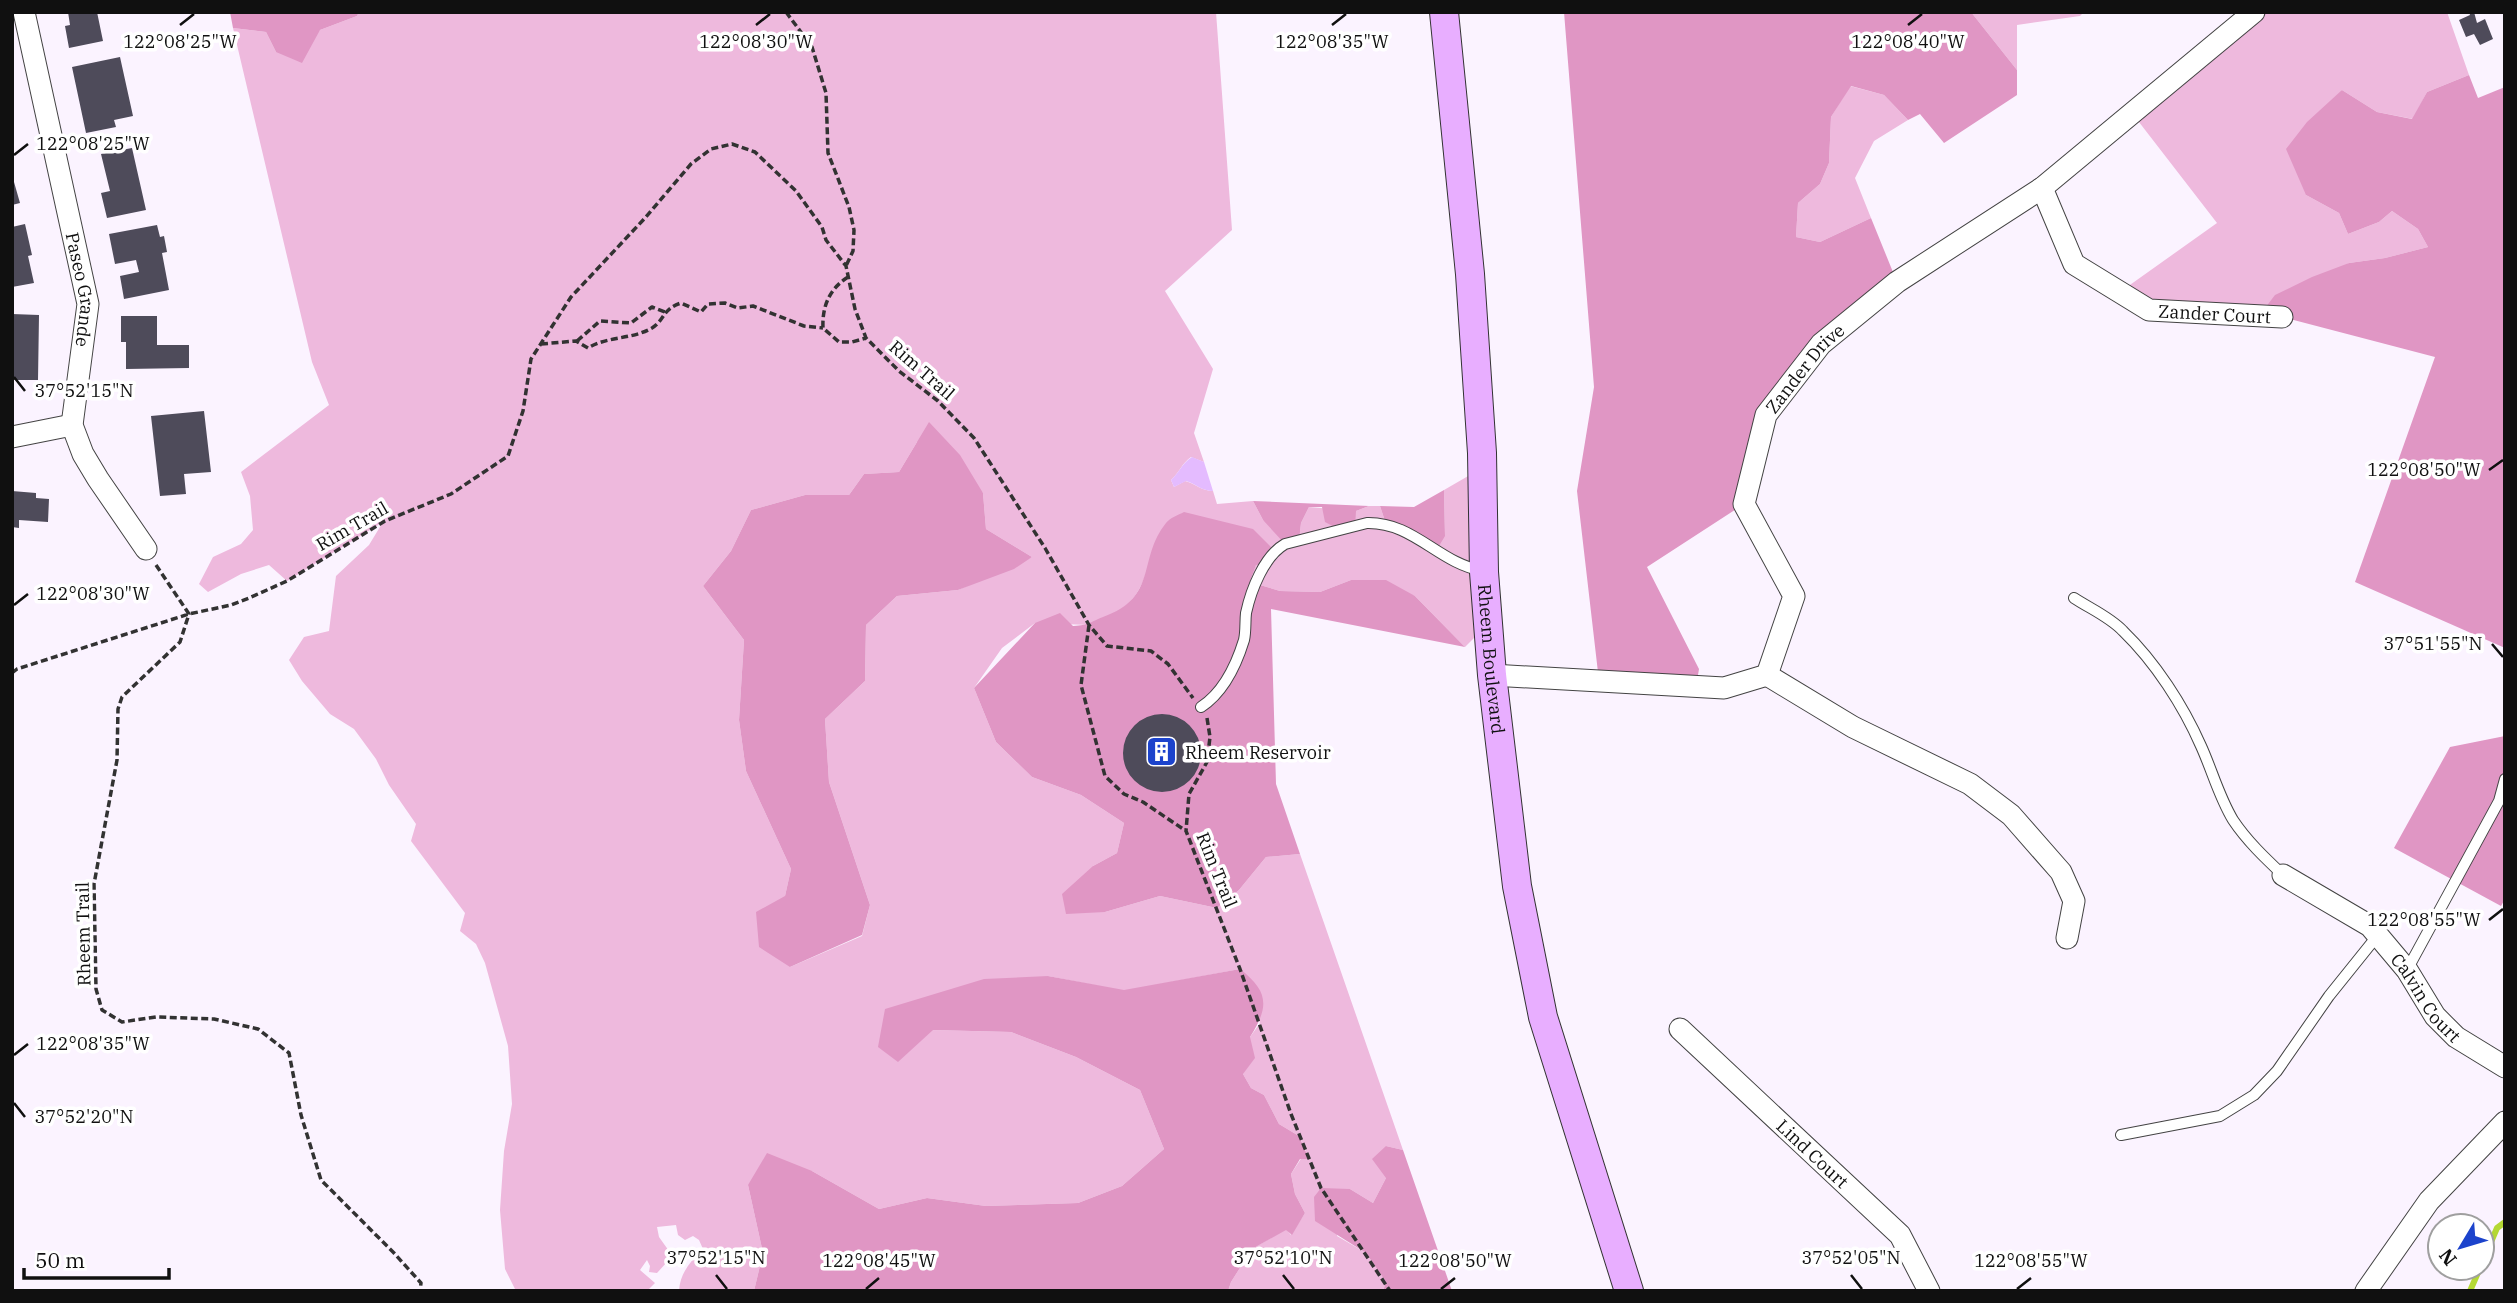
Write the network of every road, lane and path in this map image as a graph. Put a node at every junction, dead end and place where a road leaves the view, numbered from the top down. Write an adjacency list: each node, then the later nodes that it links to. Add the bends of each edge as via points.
1 (24, 12): 14 (street, Paseo Grande, via 88,304)
2 (786, 12): 6 (path, via 811,47 826,93 828,152 854,230 853,251)
3 (1444, 12): 17 (street, Rheem Boulevard, via 1471,288 1482,453)
4 (2254, 12): 5 (street, Zander Drive)
5 (2042, 188): 9 (street, Zander Court, via 2074,264 2149,310); 23 (street, Zander Drive, via 1897,282 1821,344 1766,415 1744,504 1794,596)
6 (846, 266): 7 (path, Rim Trail); 13 (path, Rim Trail, via 796,191 755,152 732,144 711,149 691,164 571,297)
7 (848, 277): 10 (path, via 822,311); 11 (path, Rim Trail)
8 (665, 312): 10 (path, via 681,303 701,312 708,304 725,303 738,308 753,306 804,326); 12 (path, via 652,307 631,323 600,321); 12 (path, via 655,327 628,338 599,341 588,348)
9 (2282, 317)
10 (823, 328): 11 (path, via 839,342)
11 (866, 338): 20 (path, Rim Trail, via 974,438)
12 (576, 341): 13 (path)
13 (541, 344): 19 (path, Rim Trail, via 531,359 523,411 508,456 451,494 385,521 287,581 231,605)
14 (72, 425): 15 (street); 16 (street, Paseo Grande, via 83,454)
15 (12, 437)
16 (146, 549): 19 (path)
17 (1483, 572): 22 (street, Rheem Boulevard); 24 (lane, via 1465,568 1395,526 1379,523 1284,544 1264,564 1233,670 1217,695)
18 (2074, 598): 27 (lane, via 2122,629 2154,668 2196,736 2233,819 2253,847)
19 (189, 614): 21 (path, Rim Trail); 35 (path, Rheem Trail, via 180,642 122,697 118,709 117,760 94,884 96,989 102,1010 122,1022 156,1017 214,1019 258,1029 289,1053 301,1115 321,1180 421,1283)
20 (1089, 625): 24 (path, Rim Trail, via 1107,646 1151,651 1168,664); 26 (path, via 1081,685 1105,776 1124,794)
21 (12, 673)
22 (1492, 675): 23 (street, via 1724,688); 37 (street, Rheem Boulevard, via 1517,886 1543,1017)
23 (1767, 675): 29 (street, via 1853,727 1970,784 2011,815 2061,872 2070,891 2074,901)
24 (1201, 707): 26 (path, Rim Trail, via 1210,737 1207,762 1189,794)
25 (2505, 779): 30 (lane, via 2499,801)
26 (1186, 831): 36 (path, Rim Trail, via 1321,1188)
27 (2283, 875): 28 (street, Calvin Court)
28 (2378, 935): 30 (street, Calvin Court); 34 (lane, via 2254,1095 2220,1116)
29 (2067, 938)
30 (2407, 970): 32 (street, Calvin Court, via 2435,1016 2456,1037)
31 (1680, 1029): 38 (street, Lind Court, via 1900,1236)
32 (2505, 1067)
33 (2505, 1122): 39 (street, via 2430,1201)
34 (2121, 1135)
35 (420, 1291)
36 (1390, 1291)
37 (1629, 1291)
38 (1929, 1291)
39 (2366, 1291)

